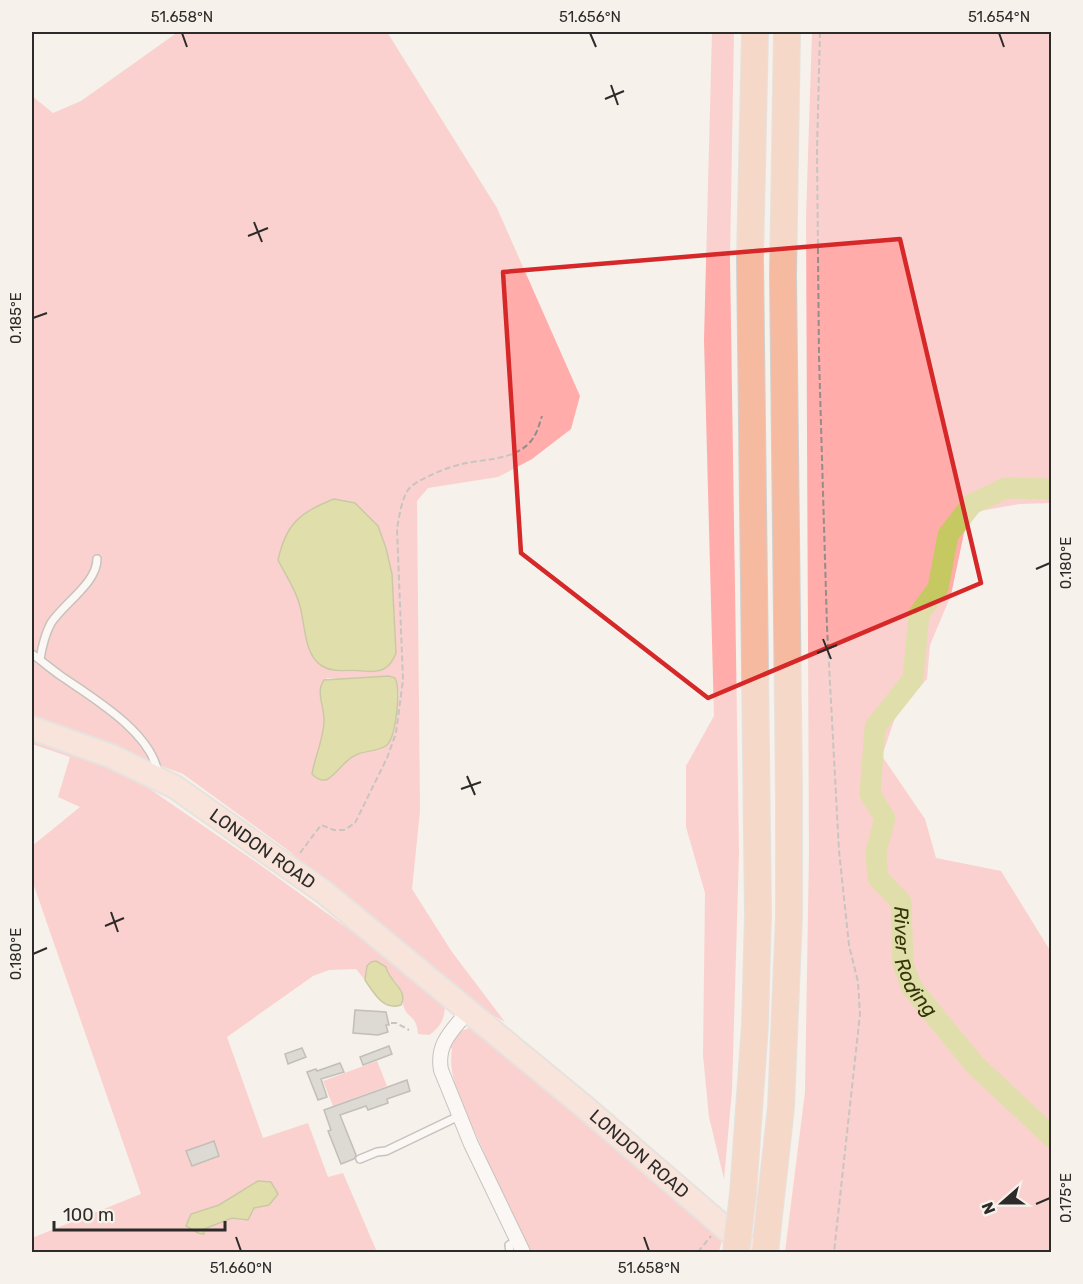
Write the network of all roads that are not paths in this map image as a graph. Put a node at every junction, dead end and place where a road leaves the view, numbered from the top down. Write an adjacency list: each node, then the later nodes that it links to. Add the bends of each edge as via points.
1 (754, 32): 12 (highway, bridge, via 750,269 758,915 755,1025)
2 (788, 32): 14 (highway, via 783,275 789,916 781,1107)
3 (97, 559): 5 (lane, via 93,577 50,625)
4 (32, 654): 5 (lane)
5 (40, 659): 7 (lane, via 126,725 153,757)
6 (32, 728): 7 (main road, LONDON ROAD, via 111,756)
7 (158, 779): 8 (main road, LONDON ROAD, via 325,893)
8 (469, 1010): 9 (street, via 440,1048 441,1070); 13 (main road, LONDON ROAD)
9 (459, 1116): 10 (lane, via 386,1151); 11 (street)
10 (360, 1159)
11 (516, 1249)
12 (736, 1252)
13 (753, 1252)
14 (765, 1252)

